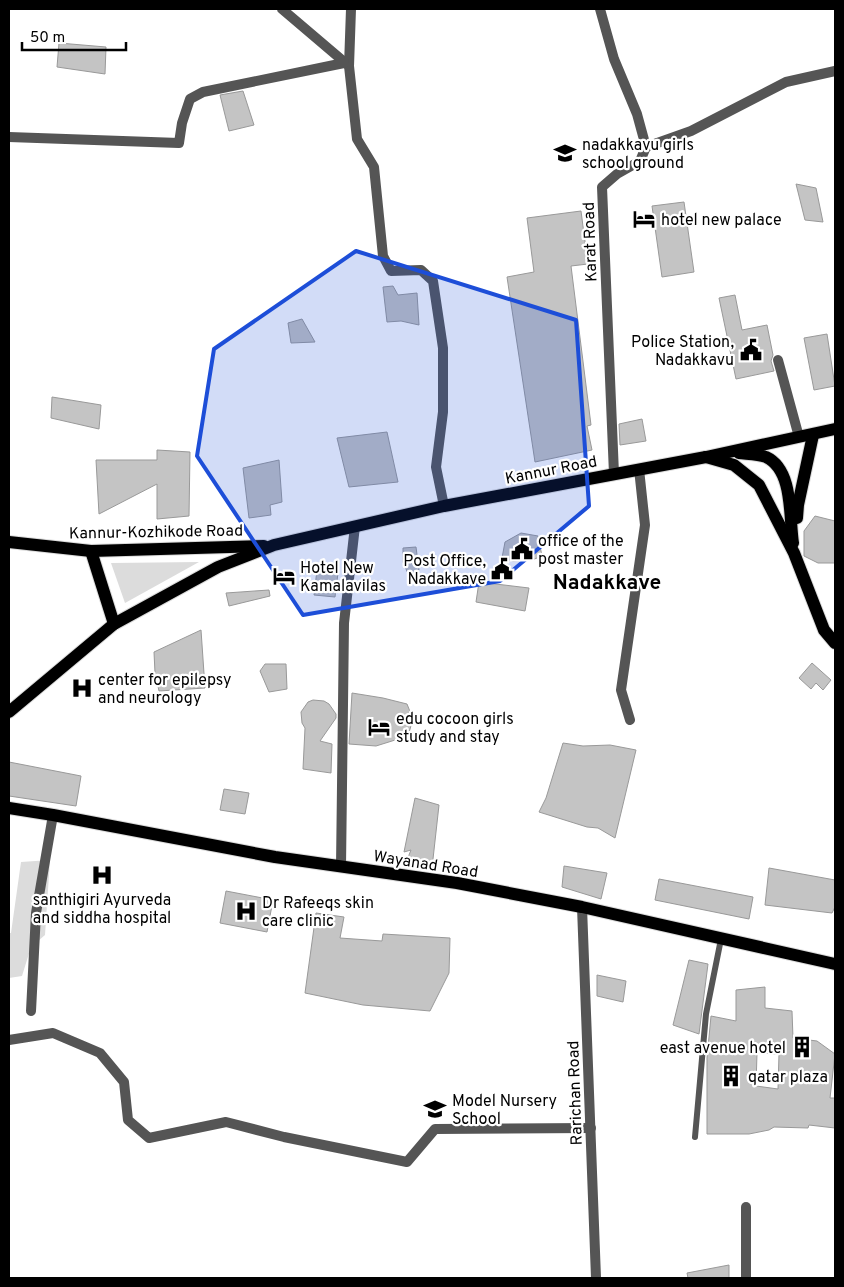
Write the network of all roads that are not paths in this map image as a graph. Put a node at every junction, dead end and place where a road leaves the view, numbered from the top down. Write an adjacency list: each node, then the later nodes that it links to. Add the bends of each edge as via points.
1 (282, 9): 4 (street)
2 (350, 9): 4 (street)
3 (600, 9): 7 (street)
4 (346, 64): 6 (street, via 203,92 190,99 179,143); 16 (street, via 357,139 374,167 383,256 391,271 420,270 433,281 443,348 443,412 436,467)
5 (835, 71): 7 (street, via 786,82 691,131)
6 (9, 137)
7 (646, 148): 15 (street, Karat Road, via 640,161 602,187)
8 (778, 360): 11 (street)
9 (835, 430): 10 (main road, Kannur Road)
10 (813, 435): 11 (main road, Kannur Road); 21 (main road, via 798,505)
11 (799, 437): 12 (main road, Kannur Road)
12 (728, 452): 13 (main road, Kannur Road); 21 (main road, via 766,457 780,469 789,498)
13 (706, 457): 14 (main road, Kannur Road); 21 (main road, via 734,465 759,485)
14 (639, 469): 15 (main road, Kannur Road); 25 (street, via 645,525 621,690)
15 (614, 474): 16 (main road, Kannur Road)
16 (444, 506): 17 (main road, Kannur Road)
17 (356, 526): 19 (main road, Kannur Road); 28 (street, via 344,623)
18 (9, 542): 20 (main road, Kannur-Kozhikode Road)
19 (274, 545): 20 (main road, Kannur-Kozhikode Road); 22 (main road, via 218,567)
20 (91, 551): 22 (main road)
21 (794, 553): 23 (main road, via 824,630)
22 (114, 624): 24 (main road)
23 (835, 643)
24 (9, 712)
25 (630, 720)
26 (9, 808): 27 (main road, Wayanad Road)
27 (53, 815): 28 (main road, Wayanad Road, via 274,857); 32 (street, via 36,912)
28 (341, 866): 29 (main road, Wayanad Road, via 457,883)
29 (582, 907): 30 (main road, Wayanad Road); 34 (street, Rarichan Road)
30 (721, 939): 31 (main road, Wayanad Road); 35 (lane, via 706,1014)
31 (835, 964)
32 (31, 1011)
33 (9, 1040): 34 (street, via 53,1033 100,1053 124,1082 128,1120 149,1138 226,1122 407,1162 434,1129)
34 (591, 1128): 37 (street, Rarichan Road)
35 (694, 1137)
36 (746, 1207): 38 (street)
37 (596, 1278)
38 (746, 1278)

